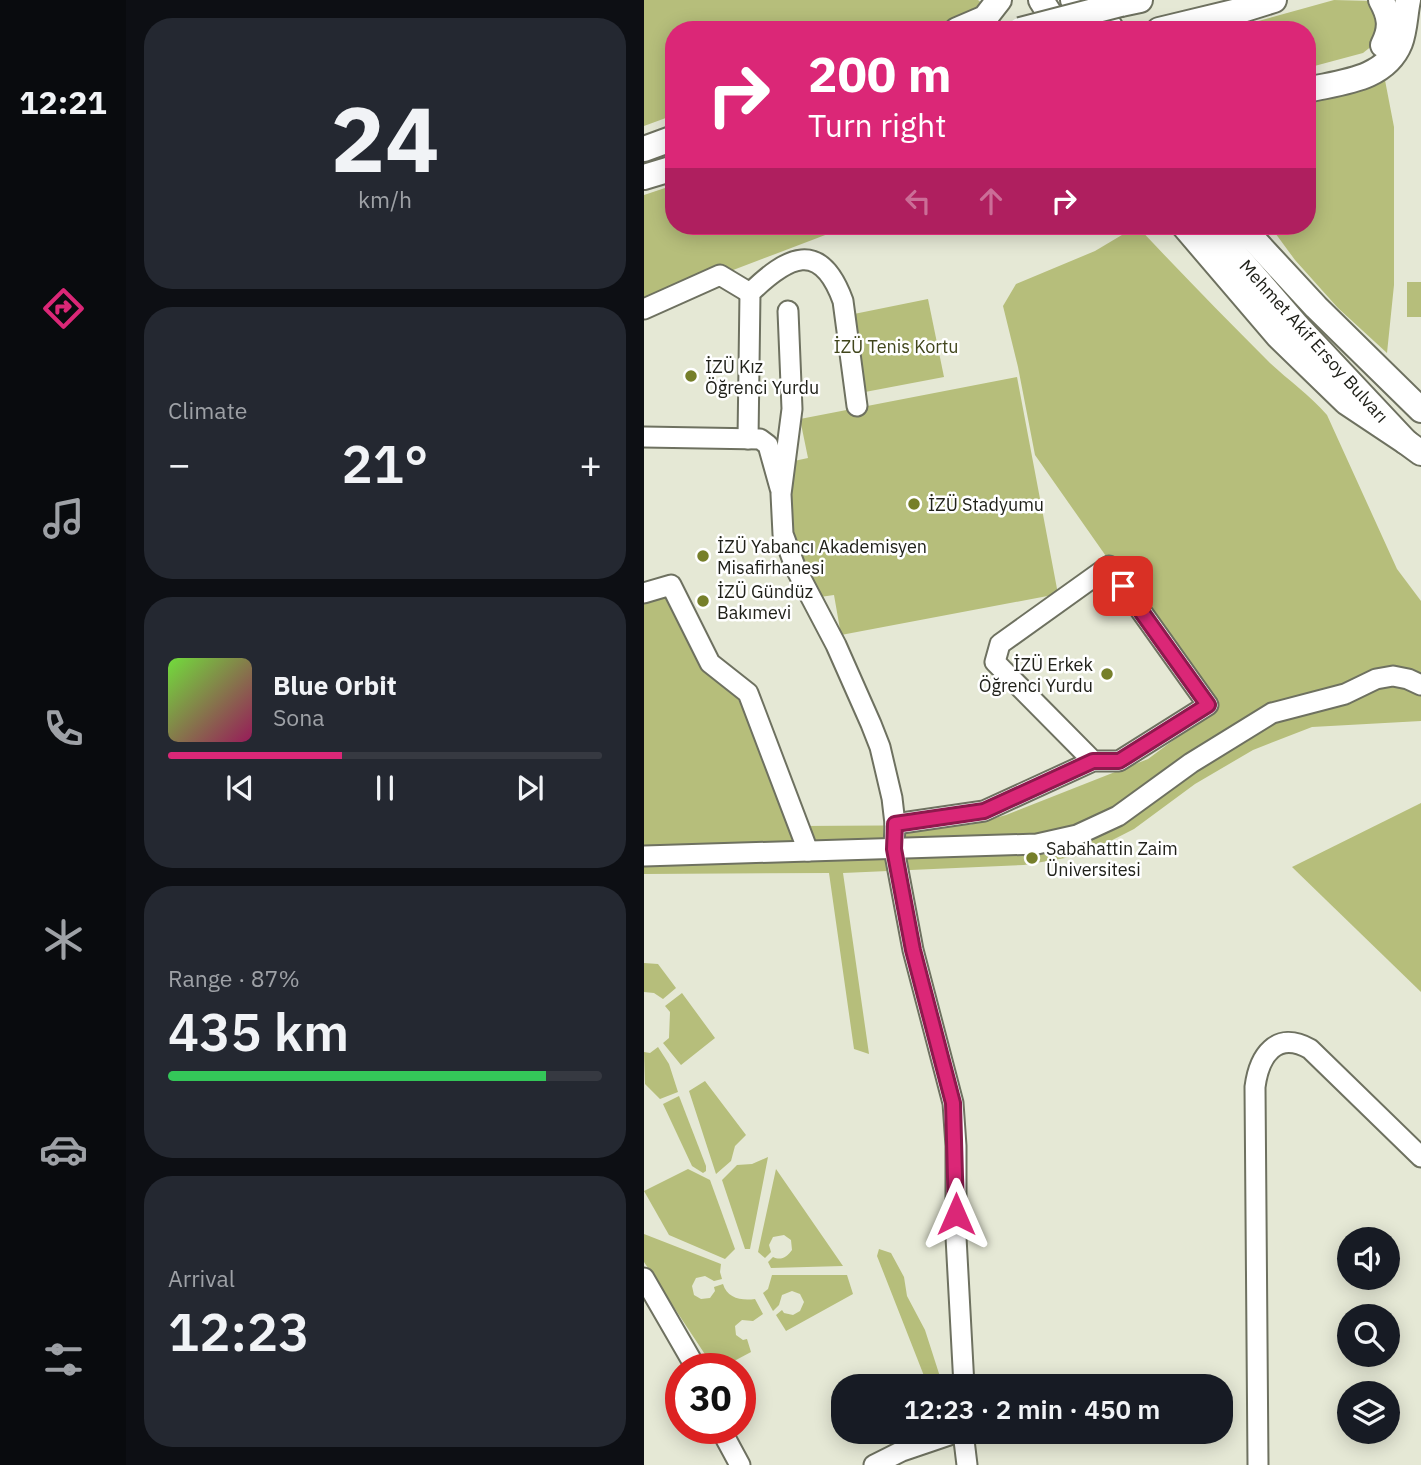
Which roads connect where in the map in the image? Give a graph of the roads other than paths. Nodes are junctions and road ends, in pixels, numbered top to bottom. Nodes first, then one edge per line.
1 (999, 0) edge
2 (1024, 0) edge
3 (1041, 0) edge
4 (1073, 0) edge
5 (1093, 0) edge
6 (1274, 0) edge
7 (1381, 0) edge
8 (1408, 0) edge
9 (1128, 2) edge
10 (978, 21) edge
11 (1037, 21) edge
12 (1054, 21) edge
13 (1055, 21) edge
14 (1086, 21) edge
15 (1106, 21) edge
16 (1196, 21) edge
17 (1316, 75) edge
18 (1316, 88) edge
19 (665, 141) edge
20 (644, 149) edge
21 (665, 170) edge
22 (644, 177) edge
23 (1192, 235) edge
24 (1219, 235) edge
25 (1249, 235) edge
26 (1255, 235) edge
27 (1263, 250) junction
28 (750, 293) junction
29 (644, 310) edge
30 (788, 311) dead end
31 (856, 406) dead end
32 (1421, 410) edge
33 (644, 437) edge
34 (748, 439) junction
35 (1414, 448) edge
36 (782, 494) junction
37 (645, 589) edge
38 (1421, 685) edge
39 (1093, 761) junction
40 (895, 824) junction
41 (894, 849) junction
42 (808, 851) junction
43 (644, 856) edge
44 (1421, 1157) edge
45 (644, 1278) edge
46 (687, 1353) edge
47 (963, 1374) edge
48 (729, 1444) edge
49 (924, 1444) edge
50 (963, 1444) edge
51 (740, 1465) edge
52 (874, 1465) edge
53 (967, 1465) edge
54 (1258, 1465) edge

1 - 10 main road
2 - 11 main road
3 - 12 main road
4 - 14 main road
5 - 15 main road
6 - 16 main road
7 - 17 main road
8 - 18 main road
9 - 13 main road, bridge
19 - 20 main road
21 - 22 main road
23 - 35 main road
24 - 35 main road, Mehmet Akif Ersoy Bulvarı
25 - 27 main road, Mehmet Akif Ersoy Bulvarı
26 - 27 main road
27 - 32 main road, Mehmet Akif Ersoy Bulvarı
28 - 29 street
28 - 31 street
28 - 34 street
30 - 36 street
33 - 34 street
34 - 36 street
36 - 40 street
37 - 42 street
38 - 41 street
39 - 39 street
39 - 40 street
40 - 41 street
41 - 42 street
41 - 47 street
42 - 43 street
44 - 54 street
45 - 46 street
48 - 51 street
49 - 52 street
50 - 53 street

